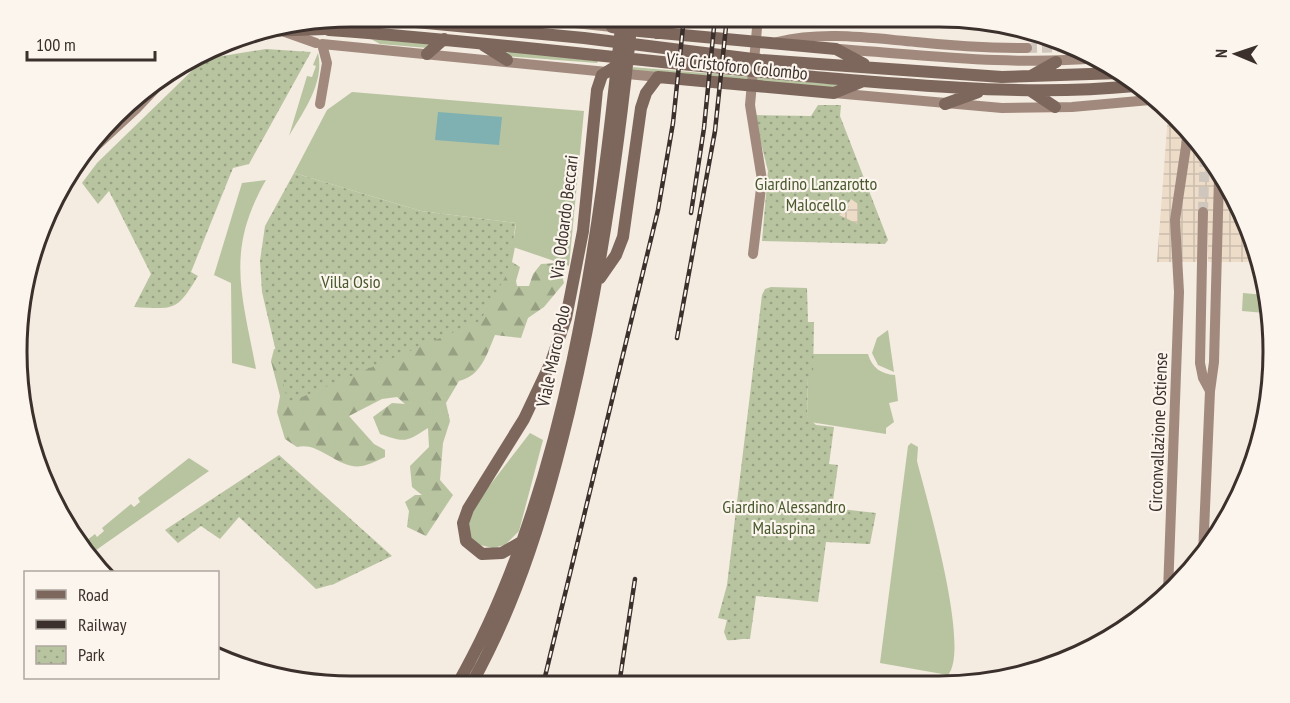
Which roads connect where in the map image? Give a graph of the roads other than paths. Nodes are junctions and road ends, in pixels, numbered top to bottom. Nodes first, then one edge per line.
1 (365, 27) edge
2 (480, 27) edge
3 (620, 27) edge
4 (621, 27) edge
5 (633, 27) edge
6 (659, 27) edge
7 (757, 27) edge
8 (305, 31) edge
9 (364, 32) junction
10 (288, 33) edge
11 (663, 34) junction
12 (444, 39) junction
13 (479, 42) junction
14 (319, 43) junction
15 (764, 44) junction
16 (359, 47) junction
17 (1027, 48) tunnel mouth
18 (836, 49) junction
19 (427, 54) junction
20 (507, 60) junction
21 (634, 60) junction
22 (1081, 60) edge
23 (1056, 62) junction
24 (868, 66) junction
25 (608, 70) junction
26 (1108, 74) edge
27 (660, 77) junction
28 (1030, 77) junction
29 (864, 81) junction
30 (1125, 87) edge
31 (981, 90) junction
32 (1031, 92) junction
33 (834, 93) junction
34 (1143, 100) edge
35 (321, 104) dead end
36 (945, 104) junction
37 (1055, 107) junction
38 (1186, 143) edge
39 (1219, 187) edge
40 (1203, 212) tunnel mouth
41 (753, 254) dead end
42 (597, 281) junction
43 (1210, 391) junction
44 (1204, 538) edge
45 (523, 541) junction
46 (1168, 581) edge
47 (462, 676) edge
48 (475, 676) edge

1 - 9 main road
2 - 24 main road, Via Cristoforo Colombo
3 - 45 main road, Viale Marco Polo
4 - 42 main road, Viale Marco Polo
5 - 11 main road, Via Cristoforo Colombo
6 - 11 main road
7 - 41 main road
8 - 9 main road, Via Cristoforo Colombo
9 - 12 main road, Via Cristoforo Colombo
9 - 16 main road
10 - 14 main road, Via Cristoforo Colombo
11 - 15 main road, Via Cristoforo Colombo
12 - 13 main road, Via Cristoforo Colombo
12 - 19 main road
13 - 20 main road
13 - 21 main road, Via Cristoforo Colombo
14 - 16 main road, Via Cristoforo Colombo
14 - 35 main road
15 - 17 main road
15 - 18 main road, Via Cristoforo Colombo
16 - 19 main road, Via Cristoforo Colombo
18 - 23 main road, Via Cristoforo Colombo
18 - 24 main road
19 - 20 main road, Via Cristoforo Colombo
20 - 25 main road, Via Cristoforo Colombo
21 - 25 main road
21 - 29 main road, Via Cristoforo Colombo
22 - 23 main road, Via Cristoforo Colombo
23 - 28 main road
24 - 28 main road, Via Cristoforo Colombo
25 - 27 main road, Via Cristoforo Colombo
25 - 45 main road, Via Odoardo Beccari
26 - 28 main road, Via Cristoforo Colombo
27 - 33 main road, Via Cristoforo Colombo
27 - 42 main road
29 - 31 main road, Via Cristoforo Colombo
29 - 33 main road
30 - 32 main road, Via Cristoforo Colombo
31 - 32 main road, Via Cristoforo Colombo
31 - 36 main road
32 - 37 main road
33 - 36 main road, Via Cristoforo Colombo
34 - 37 main road, Via Cristoforo Colombo
36 - 37 main road, Via Cristoforo Colombo
38 - 46 main road, Circonvallazione Ostiense
39 - 43 main road
40 - 43 main road
42 - 48 main road, Viale Marco Polo
43 - 44 main road
45 - 47 main road, Viale Marco Polo

